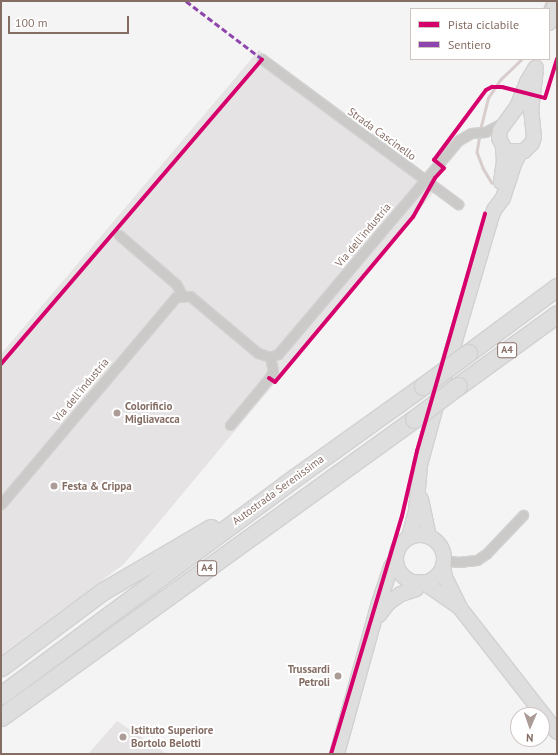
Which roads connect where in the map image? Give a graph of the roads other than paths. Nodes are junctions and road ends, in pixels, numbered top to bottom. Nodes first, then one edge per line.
1 (556, 1) edge
2 (550, 21) edge
3 (262, 59) dead end
4 (537, 63) edge
5 (504, 122) junction
6 (484, 132) junction
7 (534, 132) junction
8 (502, 144) junction
9 (520, 152) junction
10 (425, 180) junction
11 (458, 204) dead end
12 (494, 210) junction
13 (119, 235) dead end
14 (557, 287) edge
15 (182, 295) junction
16 (557, 314) edge
17 (270, 357) junction
18 (230, 425) dead end
19 (420, 465) junction
20 (286, 484) junction
21 (1, 504) edge
22 (523, 515) dead end
23 (429, 536) junction
24 (409, 538) junction
25 (396, 559) junction
26 (444, 562) junction
27 (421, 582) junction
28 (460, 608) junction
29 (375, 621) junction
30 (1, 667) edge
31 (1, 695) edge
32 (1, 717) edge
33 (557, 732) edge
34 (336, 754) edge

1 - 2 main road
3 - 10 street, Strada Cascinello
4 - 5 main road
4 - 7 main road
5 - 6 street
5 - 7 main road
5 - 8 main road
6 - 8 street
6 - 10 street
7 - 9 main road
8 - 9 main road
8 - 12 main road
9 - 12 main road
10 - 11 street, Strada Cascinello
10 - 17 street, Via dell'industria
12 - 19 main road
13 - 15 street
14 - 20 highway, Autostrada Serenissima / A4, bridge
15 - 17 street
15 - 21 street, Via dell'industria
16 - 32 highway, Autostrada Serenissima / A4, bridge
17 - 18 street
19 - 23 main road
19 - 24 main road
20 - 30 highway
20 - 31 highway, Autostrada Serenissima / A4
22 - 26 street
23 - 24 main road
23 - 26 main road
24 - 25 main road
25 - 27 main road
25 - 29 main road
26 - 27 main road
26 - 28 main road
27 - 28 main road
27 - 29 main road
28 - 33 main road
29 - 34 main road

